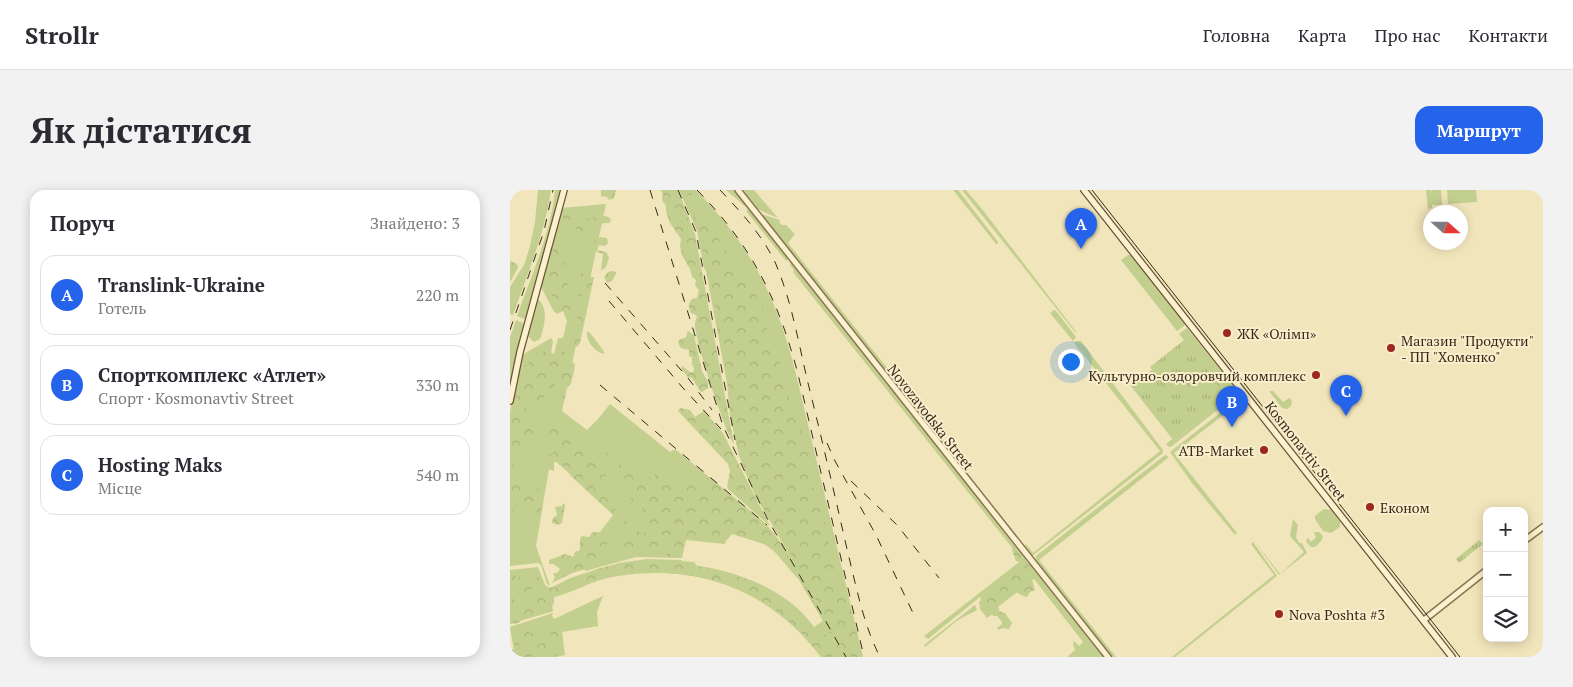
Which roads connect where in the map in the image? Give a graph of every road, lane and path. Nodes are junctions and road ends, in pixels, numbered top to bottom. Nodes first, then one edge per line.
1 (564, 190) edge
2 (738, 190) edge
3 (1084, 190) edge
4 (510, 401) edge
5 (1543, 527) edge
6 (1528, 538) edge
7 (1483, 573) edge
8 (1424, 620) junction
9 (510, 653) edge
10 (511, 657) edge
11 (1108, 657) edge
12 (1452, 657) edge

1 - 4 main road
2 - 11 street, Novozavodska Street
3 - 8 main road, Kosmonavtiv Street
5 - 6 street
7 - 8 street
8 - 12 main road, Kosmonavtiv Street
9 - 10 main road

